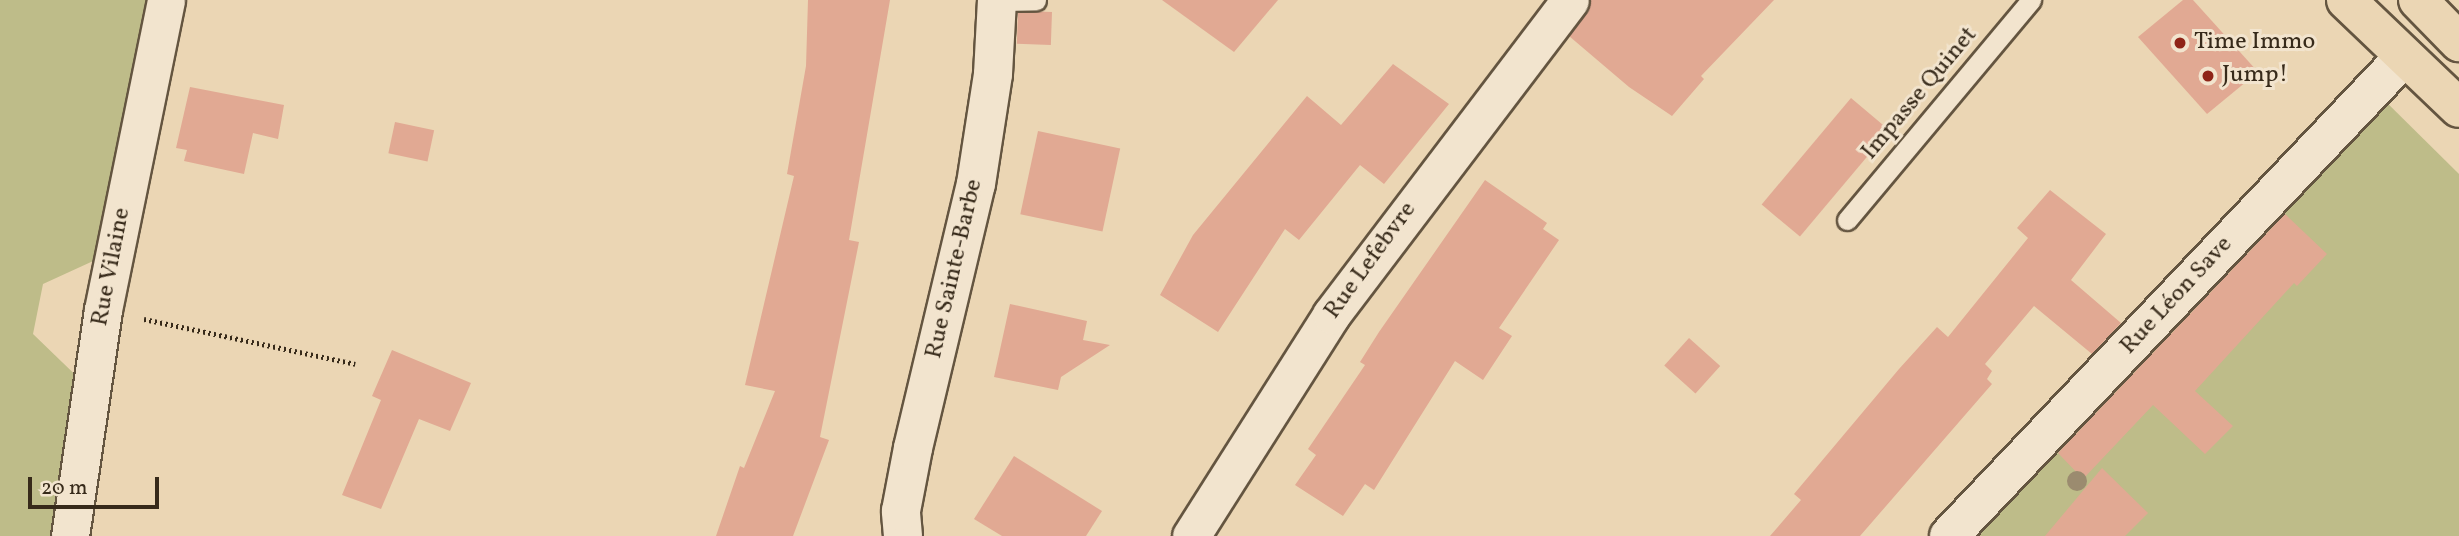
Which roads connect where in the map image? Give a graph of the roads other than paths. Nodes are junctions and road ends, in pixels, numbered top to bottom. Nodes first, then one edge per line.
1 (166, 0) edge
2 (1036, 0) edge
3 (1570, 0) edge
4 (2031, 0) edge
5 (2346, 0) edge
6 (2418, 0) edge
7 (997, 1) edge
8 (2459, 42) edge
9 (2404, 57) junction
10 (2459, 85) edge
11 (2459, 108) edge
12 (1847, 220) dead end
13 (70, 536) edge
14 (903, 536) edge
15 (1191, 536) edge
16 (1949, 536) edge

1 - 13 street, Rue Vilaine
2 - 7 lane
3 - 15 street, Rue Lefebvre
4 - 12 lane, Impasse Quinet
5 - 9 main road
6 - 8 main road
7 - 14 street, Rue Sainte-Barbe
9 - 10 street
9 - 11 main road
9 - 16 street, Rue Léon Save

